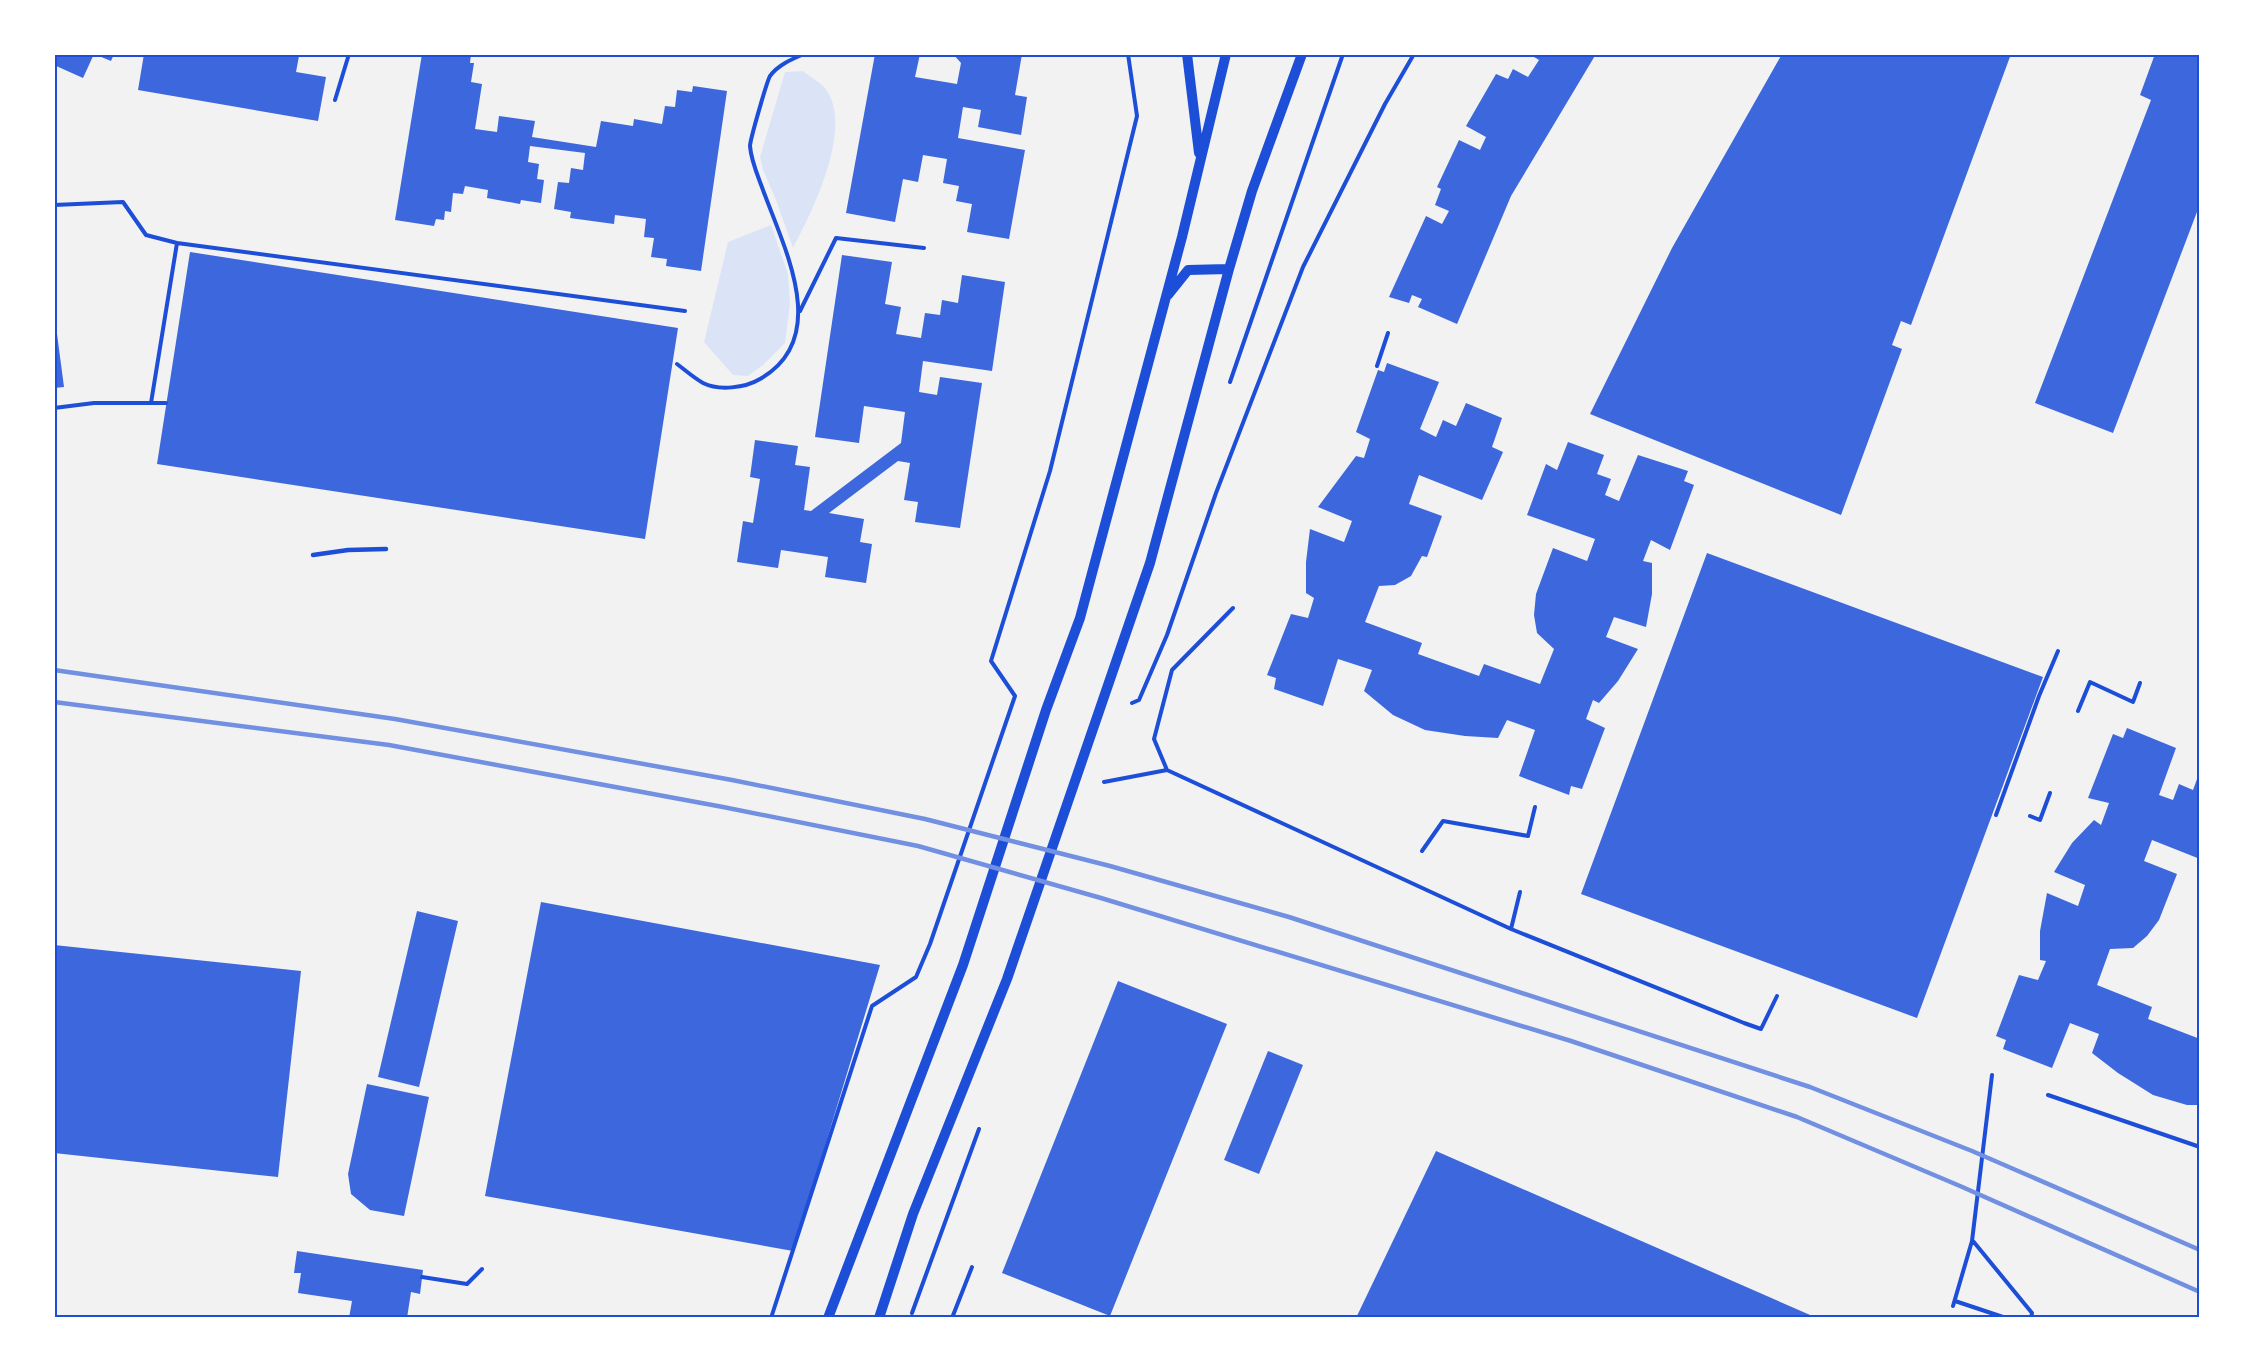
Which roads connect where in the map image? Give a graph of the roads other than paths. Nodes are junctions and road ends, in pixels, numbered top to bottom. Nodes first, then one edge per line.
1 (1187, 54) edge
2 (1226, 54) edge
3 (1302, 54) edge
4 (1200, 162) junction
5 (1229, 269) junction
6 (1165, 300) junction
7 (386, 549) dead end
8 (313, 555) dead end
9 (828, 1318) edge
10 (879, 1318) edge

1 - 4 street
2 - 4 street
3 - 5 street
4 - 6 street
5 - 6 street
5 - 10 street
6 - 9 street
7 - 8 lane

